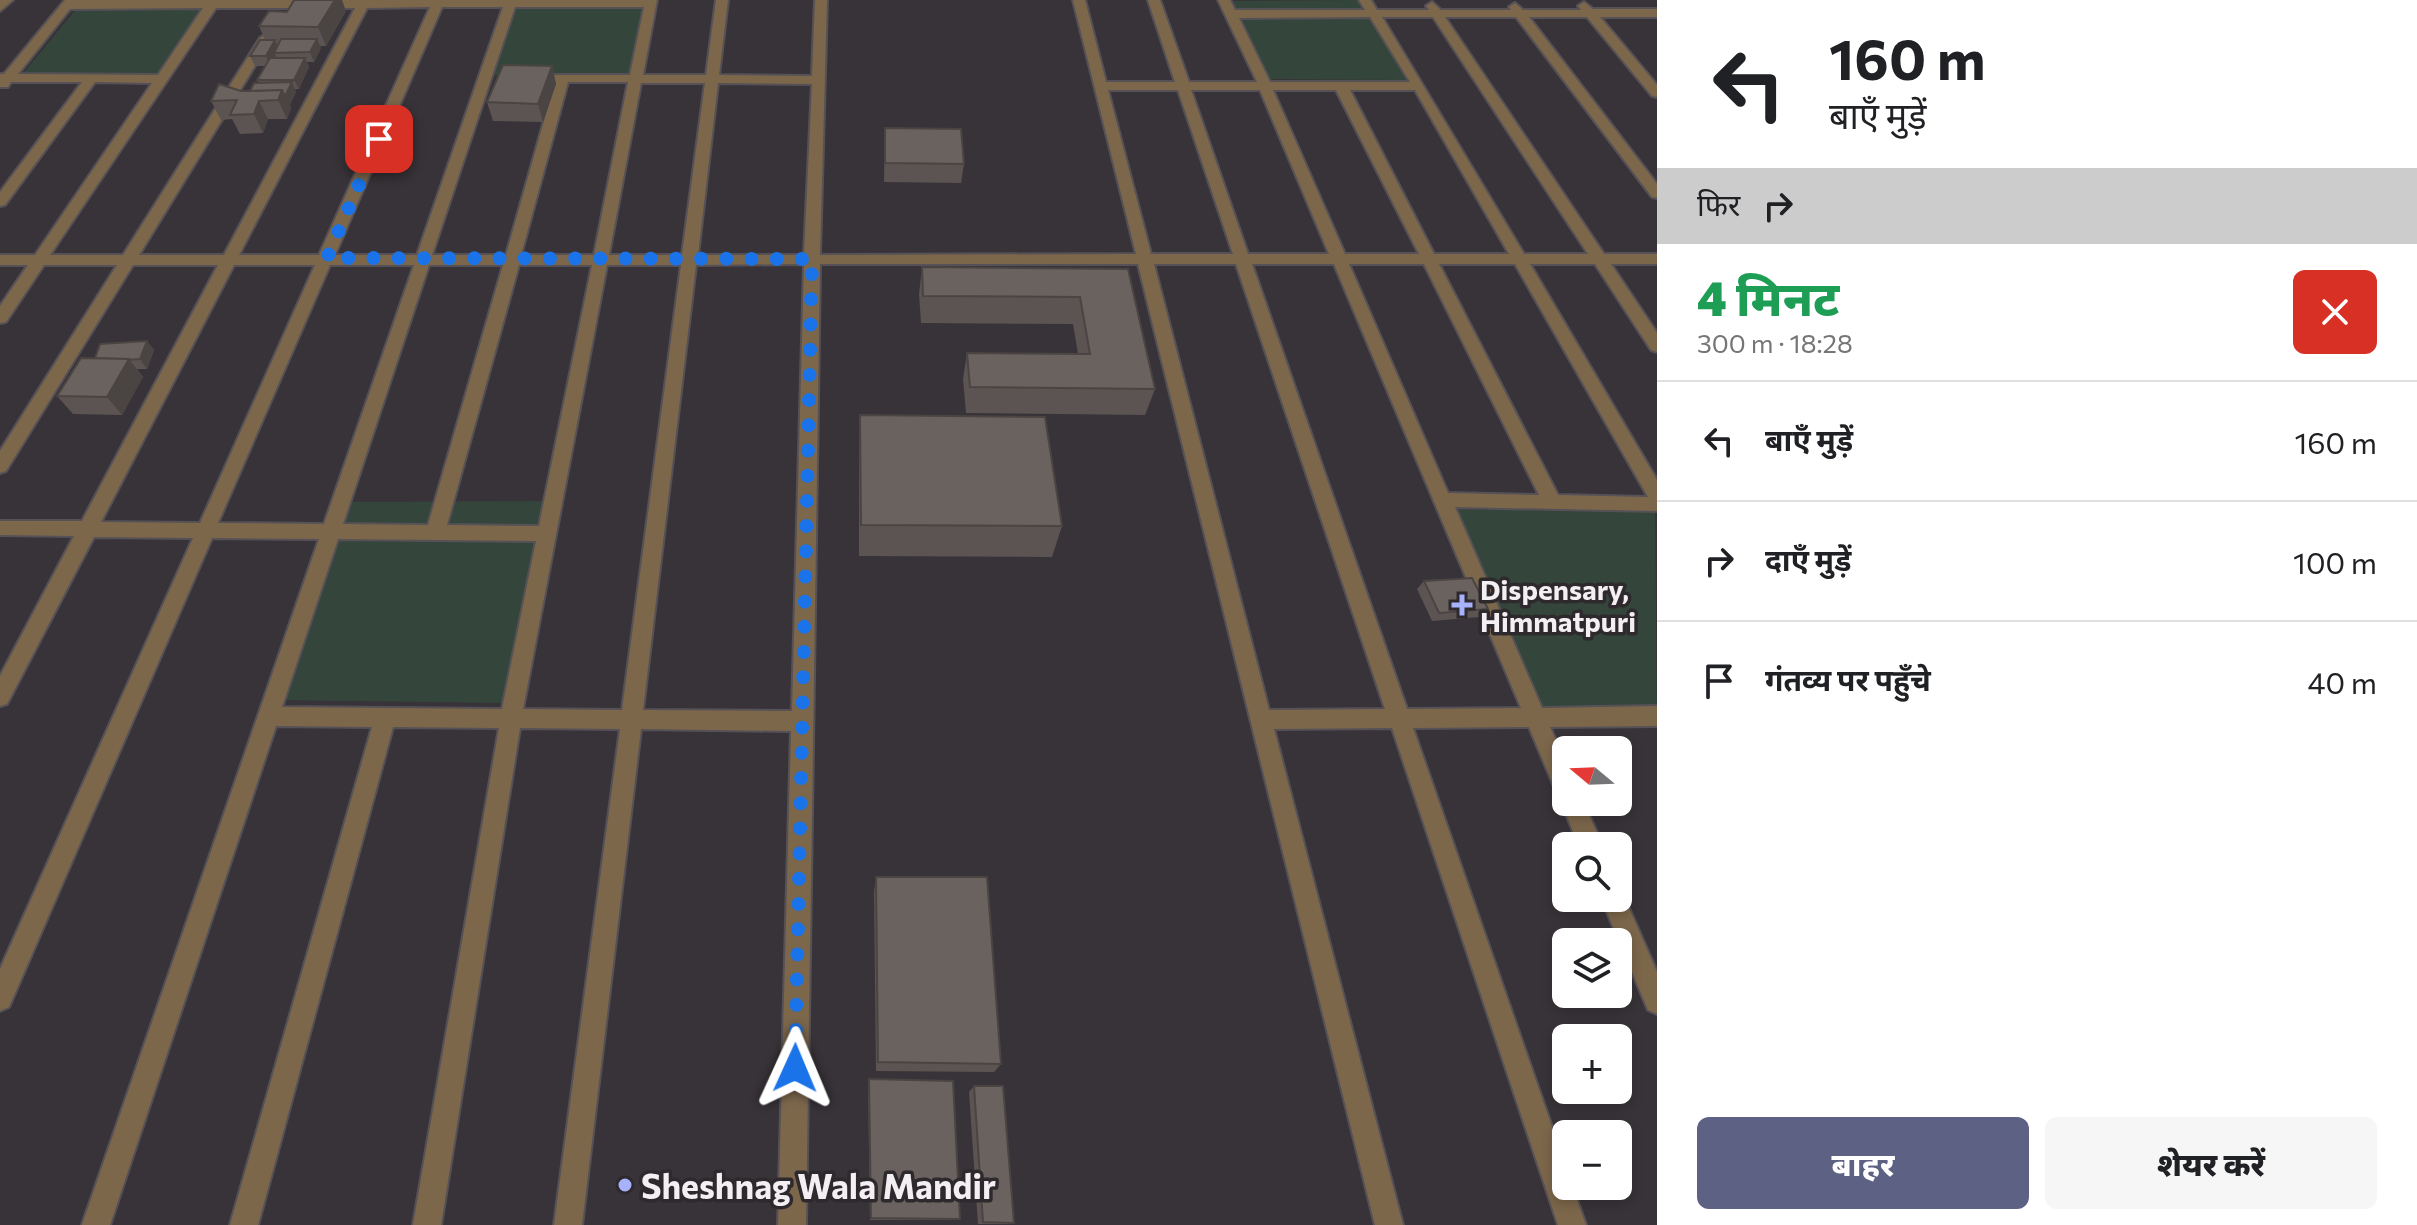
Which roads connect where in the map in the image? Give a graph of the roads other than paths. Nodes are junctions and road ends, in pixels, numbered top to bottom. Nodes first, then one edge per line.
1 (7, 0) edge
2 (722, 0) edge
3 (821, 0) edge
4 (1079, 0) edge
5 (1154, 0) edge
6 (1224, 0) edge
7 (1294, 0) edge
8 (1365, 0) edge
9 (1428, 0) edge
10 (1510, 0) edge
11 (1579, 0) edge
12 (69, 2) edge
13 (214, 2) edge
14 (288, 2) edge
15 (364, 2) edge
16 (438, 2) edge
17 (511, 2) edge
18 (583, 2) edge
19 (650, 2) edge
20 (139, 3) edge
21 (0, 7) edge
22 (1590, 13) junction
23 (1657, 13) edge
24 (1230, 14) junction
25 (1300, 14) junction
26 (1373, 14) junction
27 (1437, 14) junction
28 (1520, 14) junction
29 (279, 18) edge
30 (270, 31) edge
31 (533, 78) edge
32 (563, 78) junction
33 (91, 79) junction
34 (163, 79) junction
35 (637, 79) junction
36 (712, 79) junction
37 (819, 80) junction
38 (3, 81) edge
39 (1340, 84) junction
40 (1183, 85) junction
41 (1100, 86) junction
42 (1265, 86) junction
43 (1419, 86) junction
44 (1657, 93) edge
45 (1657, 194) edge
46 (0, 202) edge
47 (327, 258) junction
48 (1242, 258) junction
49 (513, 259) junction
50 (601, 259) junction
51 (689, 259) junction
52 (812, 259) junction
53 (1145, 259) junction
54 (1339, 259) junction
55 (1429, 259) junction
56 (1519, 259) junction
57 (1600, 259) junction
58 (1657, 259) edge
59 (0, 260) edge
60 (38, 260) junction
61 (129, 260) junction
62 (226, 260) junction
63 (424, 260) junction
64 (0, 318) edge
65 (1657, 346) edge
66 (0, 466) edge
67 (1657, 496) edge
68 (1442, 500) junction
69 (1552, 502) junction
70 (1657, 504) edge
71 (0, 528) edge
72 (90, 529) junction
73 (207, 530) junction
74 (331, 531) junction
75 (436, 532) junction
76 (547, 534) junction
77 (0, 697) edge
78 (268, 716) junction
79 (1657, 716) edge
80 (1399, 717) junction
81 (1535, 717) junction
82 (385, 718) junction
83 (511, 718) junction
84 (632, 720) junction
85 (1261, 720) junction
86 (804, 721) junction
87 (1552, 756) edge
88 (1619, 912) edge
89 (0, 998) edge
90 (1657, 1001) edge
91 (96, 1225) edge
92 (244, 1225) edge
93 (427, 1225) edge
94 (568, 1225) edge
95 (792, 1225) edge
96 (1389, 1225) edge
97 (1572, 1225) edge

1 - 21 street
2 - 36 street
3 - 37 street
4 - 41 street
5 - 40 street
6 - 24 street
7 - 25 street
8 - 26 street
9 - 27 street
10 - 28 street
11 - 22 street
12 - 20 street
12 - 38 street
13 - 14 street
13 - 20 street
13 - 34 street
14 - 15 street
14 - 29 street
15 - 16 street
15 - 62 street
16 - 17 street
16 - 47 street
17 - 18 street
17 - 63 street
18 - 19 street
19 - 35 street
22 - 23 street
22 - 28 street
22 - 44 street
24 - 25 street
24 - 42 street
25 - 26 street
26 - 27 street
26 - 43 street
27 - 28 street
27 - 57 street
28 - 45 street
30 - 61 street
31 - 32 street
32 - 35 street
32 - 49 street
33 - 34 street
33 - 38 street
33 - 46 street
34 - 60 street
35 - 36 street
35 - 50 street
36 - 37 street
36 - 51 street
37 - 52 street
39 - 42 street
39 - 43 street
39 - 55 street
40 - 41 street
40 - 42 street
40 - 48 street
41 - 53 street
42 - 54 street
43 - 56 street
47 - 62 street
47 - 63 street
47 - 73 street
48 - 53 street
48 - 54 street
48 - 80 street
49 - 50 street
49 - 63 street
49 - 75 street
50 - 51 street
50 - 76 street
51 - 52 street
51 - 84 street
52 - 53 street
52 - 86 street
53 - 85 street
54 - 55 street
54 - 68 street
55 - 56 street
55 - 69 street
56 - 57 street
56 - 67 street
57 - 58 street
57 - 65 street
59 - 60 street
60 - 61 street
60 - 64 street
61 - 62 street
61 - 66 street
62 - 72 street
63 - 74 street
68 - 69 street
68 - 81 street
69 - 70 street
71 - 72 street
72 - 73 street
72 - 77 street
73 - 74 street
73 - 89 street
74 - 75 street
74 - 78 street
75 - 76 street
76 - 83 street
78 - 82 street
78 - 91 street
79 - 81 street
80 - 81 street
80 - 85 street
80 - 97 street
81 - 87 street
82 - 83 street
82 - 92 street
83 - 84 street
83 - 93 street
84 - 86 street
84 - 94 street
85 - 96 street
86 - 95 street
88 - 90 street

